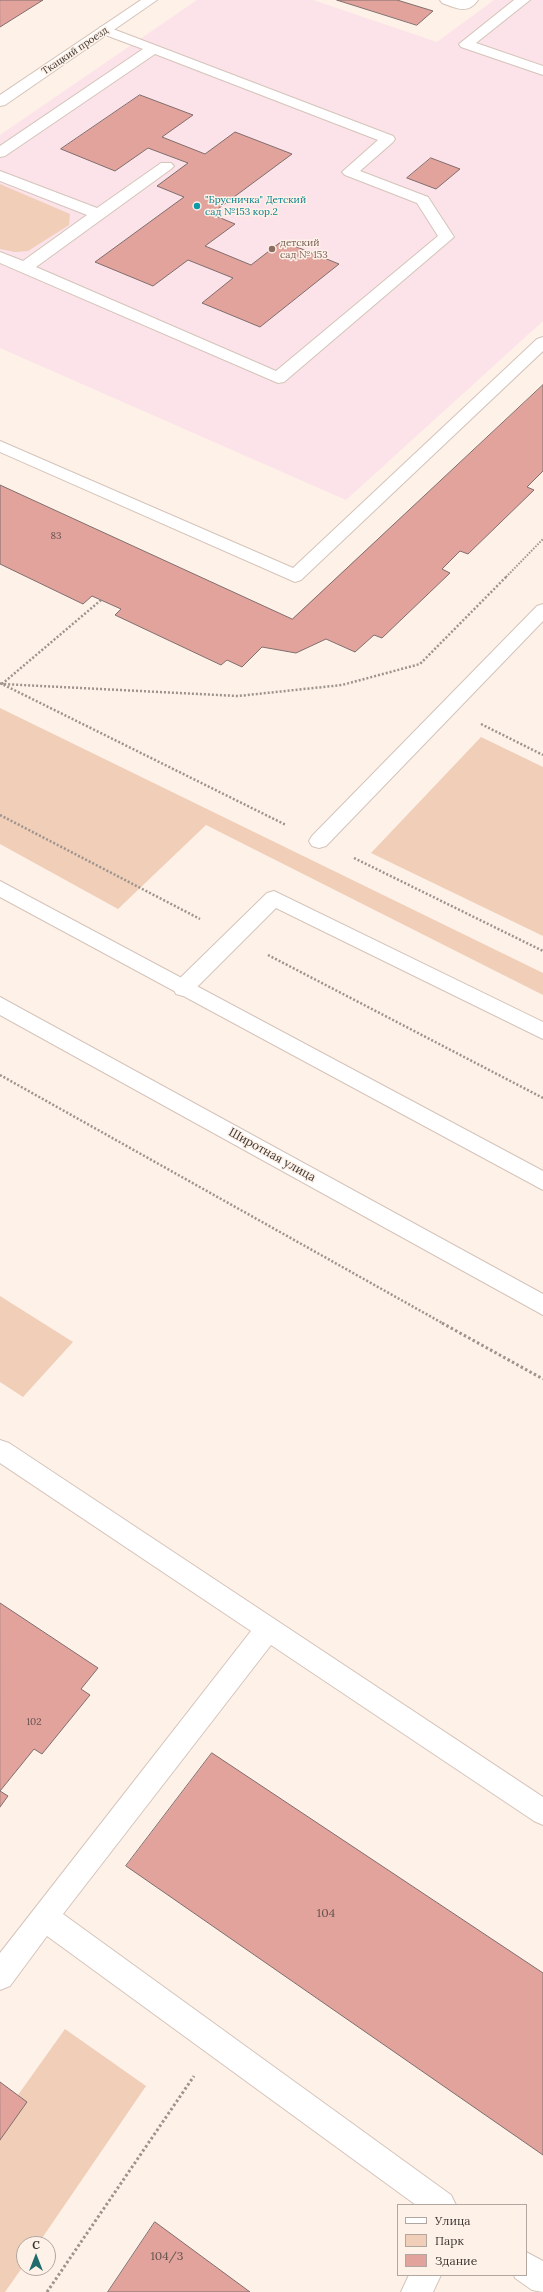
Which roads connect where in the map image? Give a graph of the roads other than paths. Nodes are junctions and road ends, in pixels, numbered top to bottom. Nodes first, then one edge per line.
1 (150, 0) edge
2 (446, 0) edge
3 (471, 0) edge
4 (523, 0) edge
5 (105, 30) junction
6 (153, 49) junction
7 (543, 71) edge
8 (0, 102) edge
9 (0, 153) edge
10 (166, 166) dead end
11 (0, 176) edge
12 (98, 214) junction
13 (0, 257) edge
14 (24, 268) junction
15 (543, 342) edge
16 (0, 446) edge
17 (543, 610) edge
18 (319, 841) road end
19 (0, 888) edge
20 (182, 988) junction
21 (0, 1005) edge
22 (543, 1031) edge
23 (543, 1182) edge
24 (543, 1306) edge
25 (0, 1450) edge
26 (267, 1630) junction
27 (543, 1812) edge
28 (44, 1917) junction
29 (0, 1976) edge
30 (440, 2204) edge
31 (527, 2268) edge
32 (425, 2276) edge
33 (543, 2279) edge
34 (416, 2292) edge

1 - 5 main road, Ткацкий проезд
2 - 3 main road
4 - 7 main road
5 - 6 main road
5 - 8 main road, Ткацкий проезд
6 - 9 main road
6 - 14 main road
10 - 12 main road
11 - 12 main road
12 - 14 main road
13 - 14 main road
15 - 16 main road
17 - 18 main road
19 - 20 main road
20 - 22 main road
20 - 23 main road
21 - 24 main road, Широтная улица
25 - 26 main road
26 - 27 main road
26 - 28 main road
28 - 29 main road
28 - 30 main road
31 - 33 main road
32 - 34 main road

